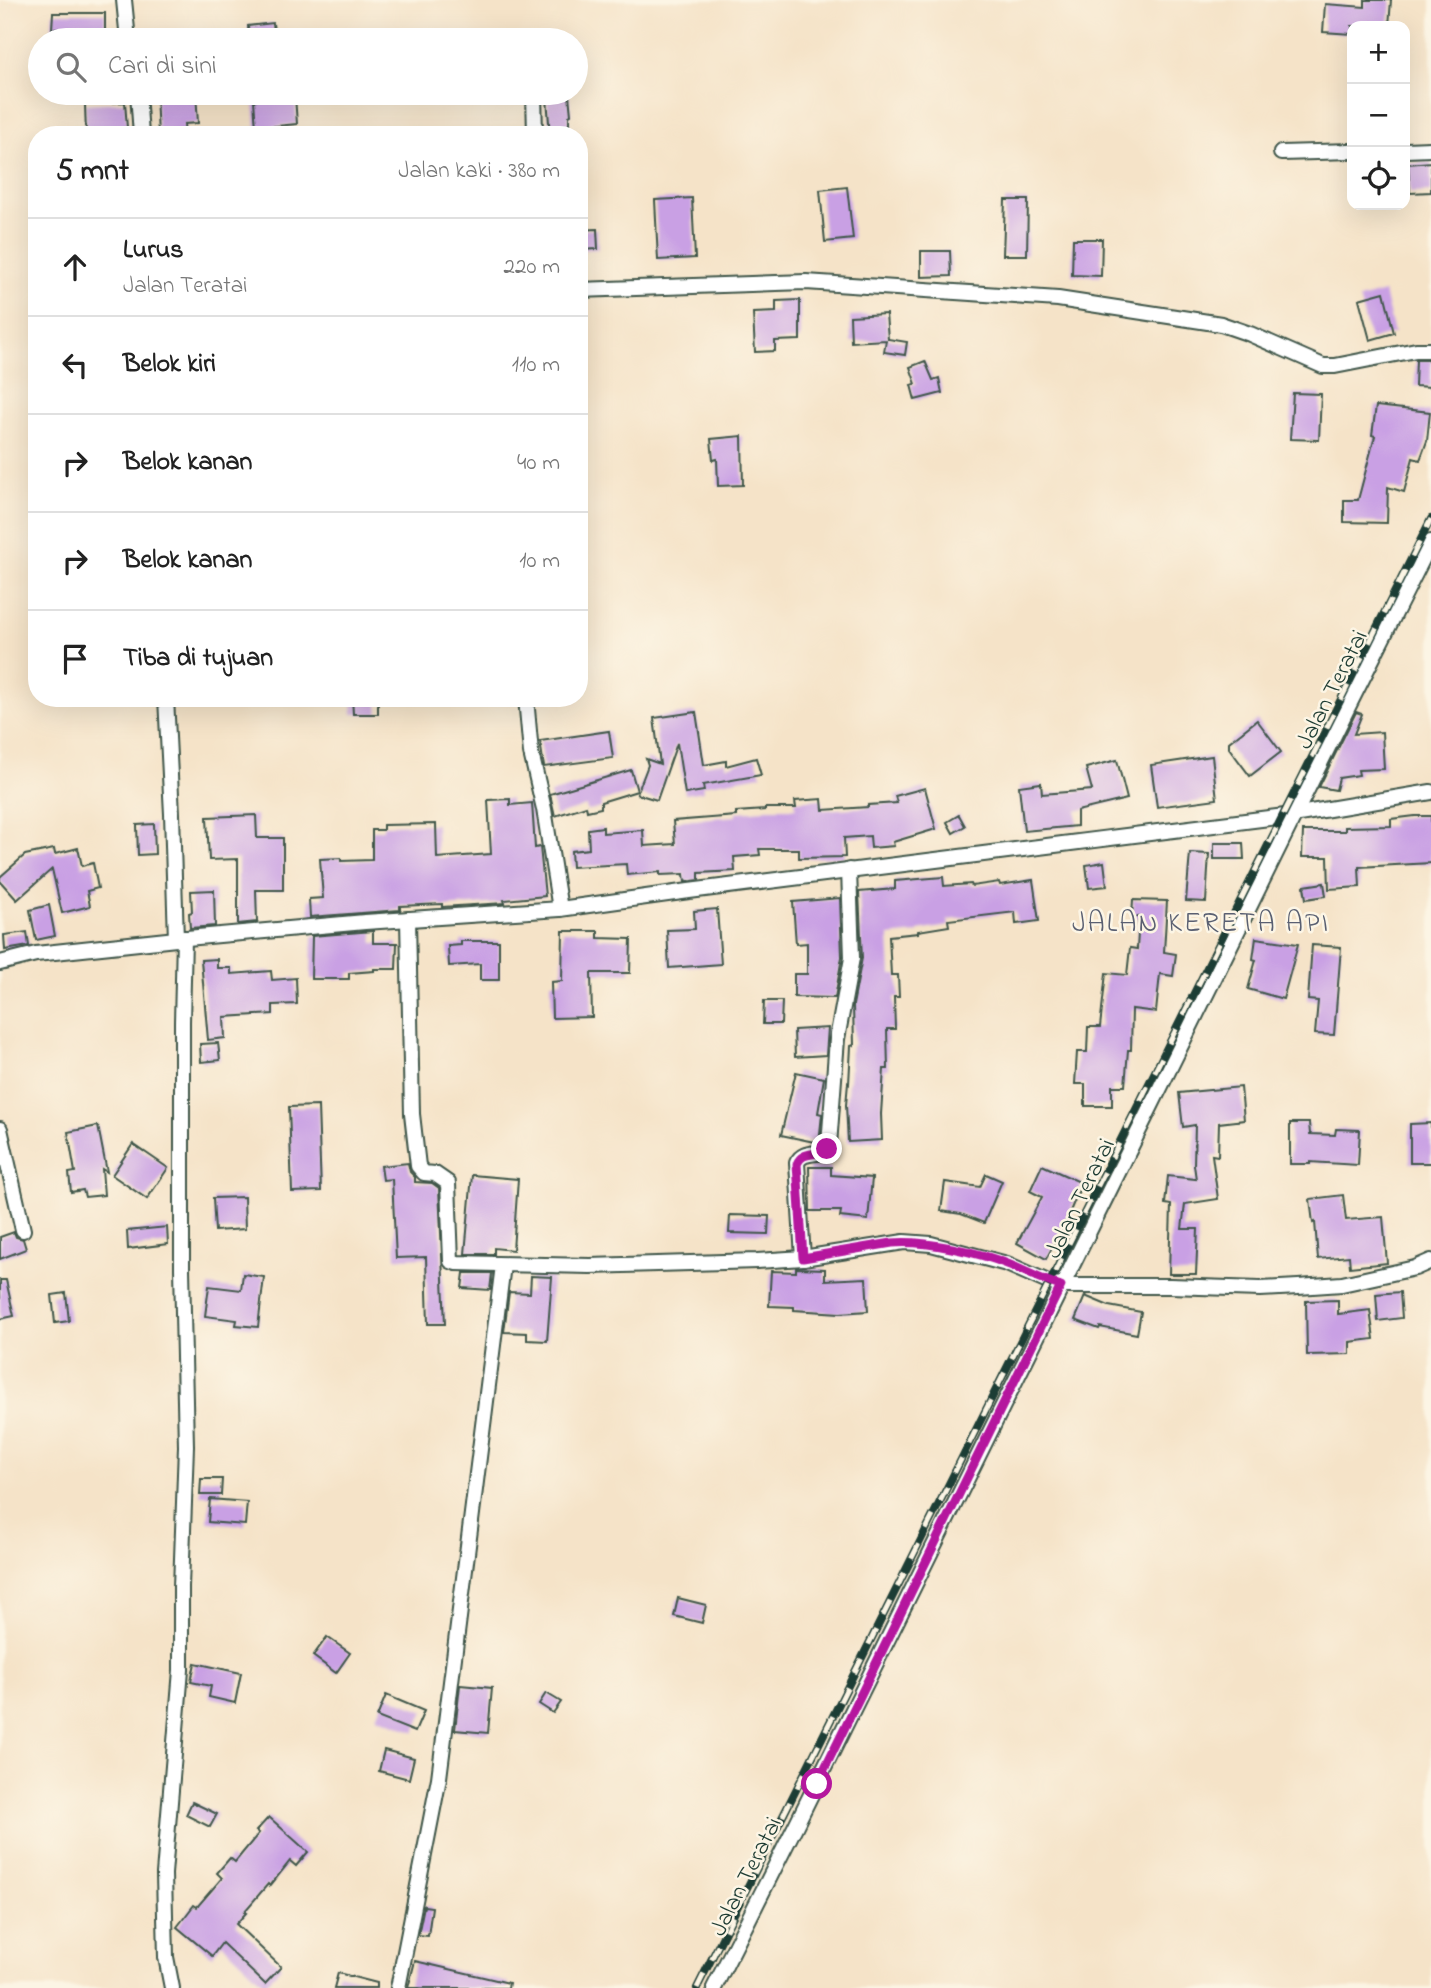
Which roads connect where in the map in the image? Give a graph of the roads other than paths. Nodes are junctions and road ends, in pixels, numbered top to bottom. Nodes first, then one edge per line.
1 (124, 0) edge
2 (127, 28) edge
3 (139, 105) edge
4 (534, 105) edge
5 (140, 126) edge
6 (535, 126) edge
7 (1410, 149) edge
8 (1431, 149) edge
9 (1347, 151) edge
10 (1281, 153) dead end
11 (588, 290) edge
12 (1431, 350) edge
13 (1431, 541) edge
14 (166, 707) edge
15 (527, 707) edge
16 (1431, 792) edge
17 (1293, 814) junction
18 (849, 870) junction
19 (560, 909) junction
20 (408, 919) junction
21 (180, 939) junction
22 (0, 963) edge
23 (0, 1129) edge
24 (23, 1230) dead end
25 (803, 1258) junction
26 (1431, 1261) edge
27 (503, 1265) junction
28 (1061, 1286) junction
29 (172, 1988) edge
30 (398, 1988) edge
31 (714, 1988) edge

1 - 2 street
3 - 5 street
4 - 6 street
7 - 8 street
9 - 10 street
11 - 12 street
13 - 17 street, Jalan Teratai
14 - 21 street
15 - 19 street
16 - 17 street
17 - 18 street
17 - 28 street, Jalan Teratai
18 - 19 street
18 - 25 street
19 - 20 street
20 - 21 street
20 - 27 street
21 - 22 street
21 - 29 street
23 - 24 street
25 - 27 street
25 - 28 street
26 - 28 street
27 - 30 street
28 - 31 street, Jalan Teratai

